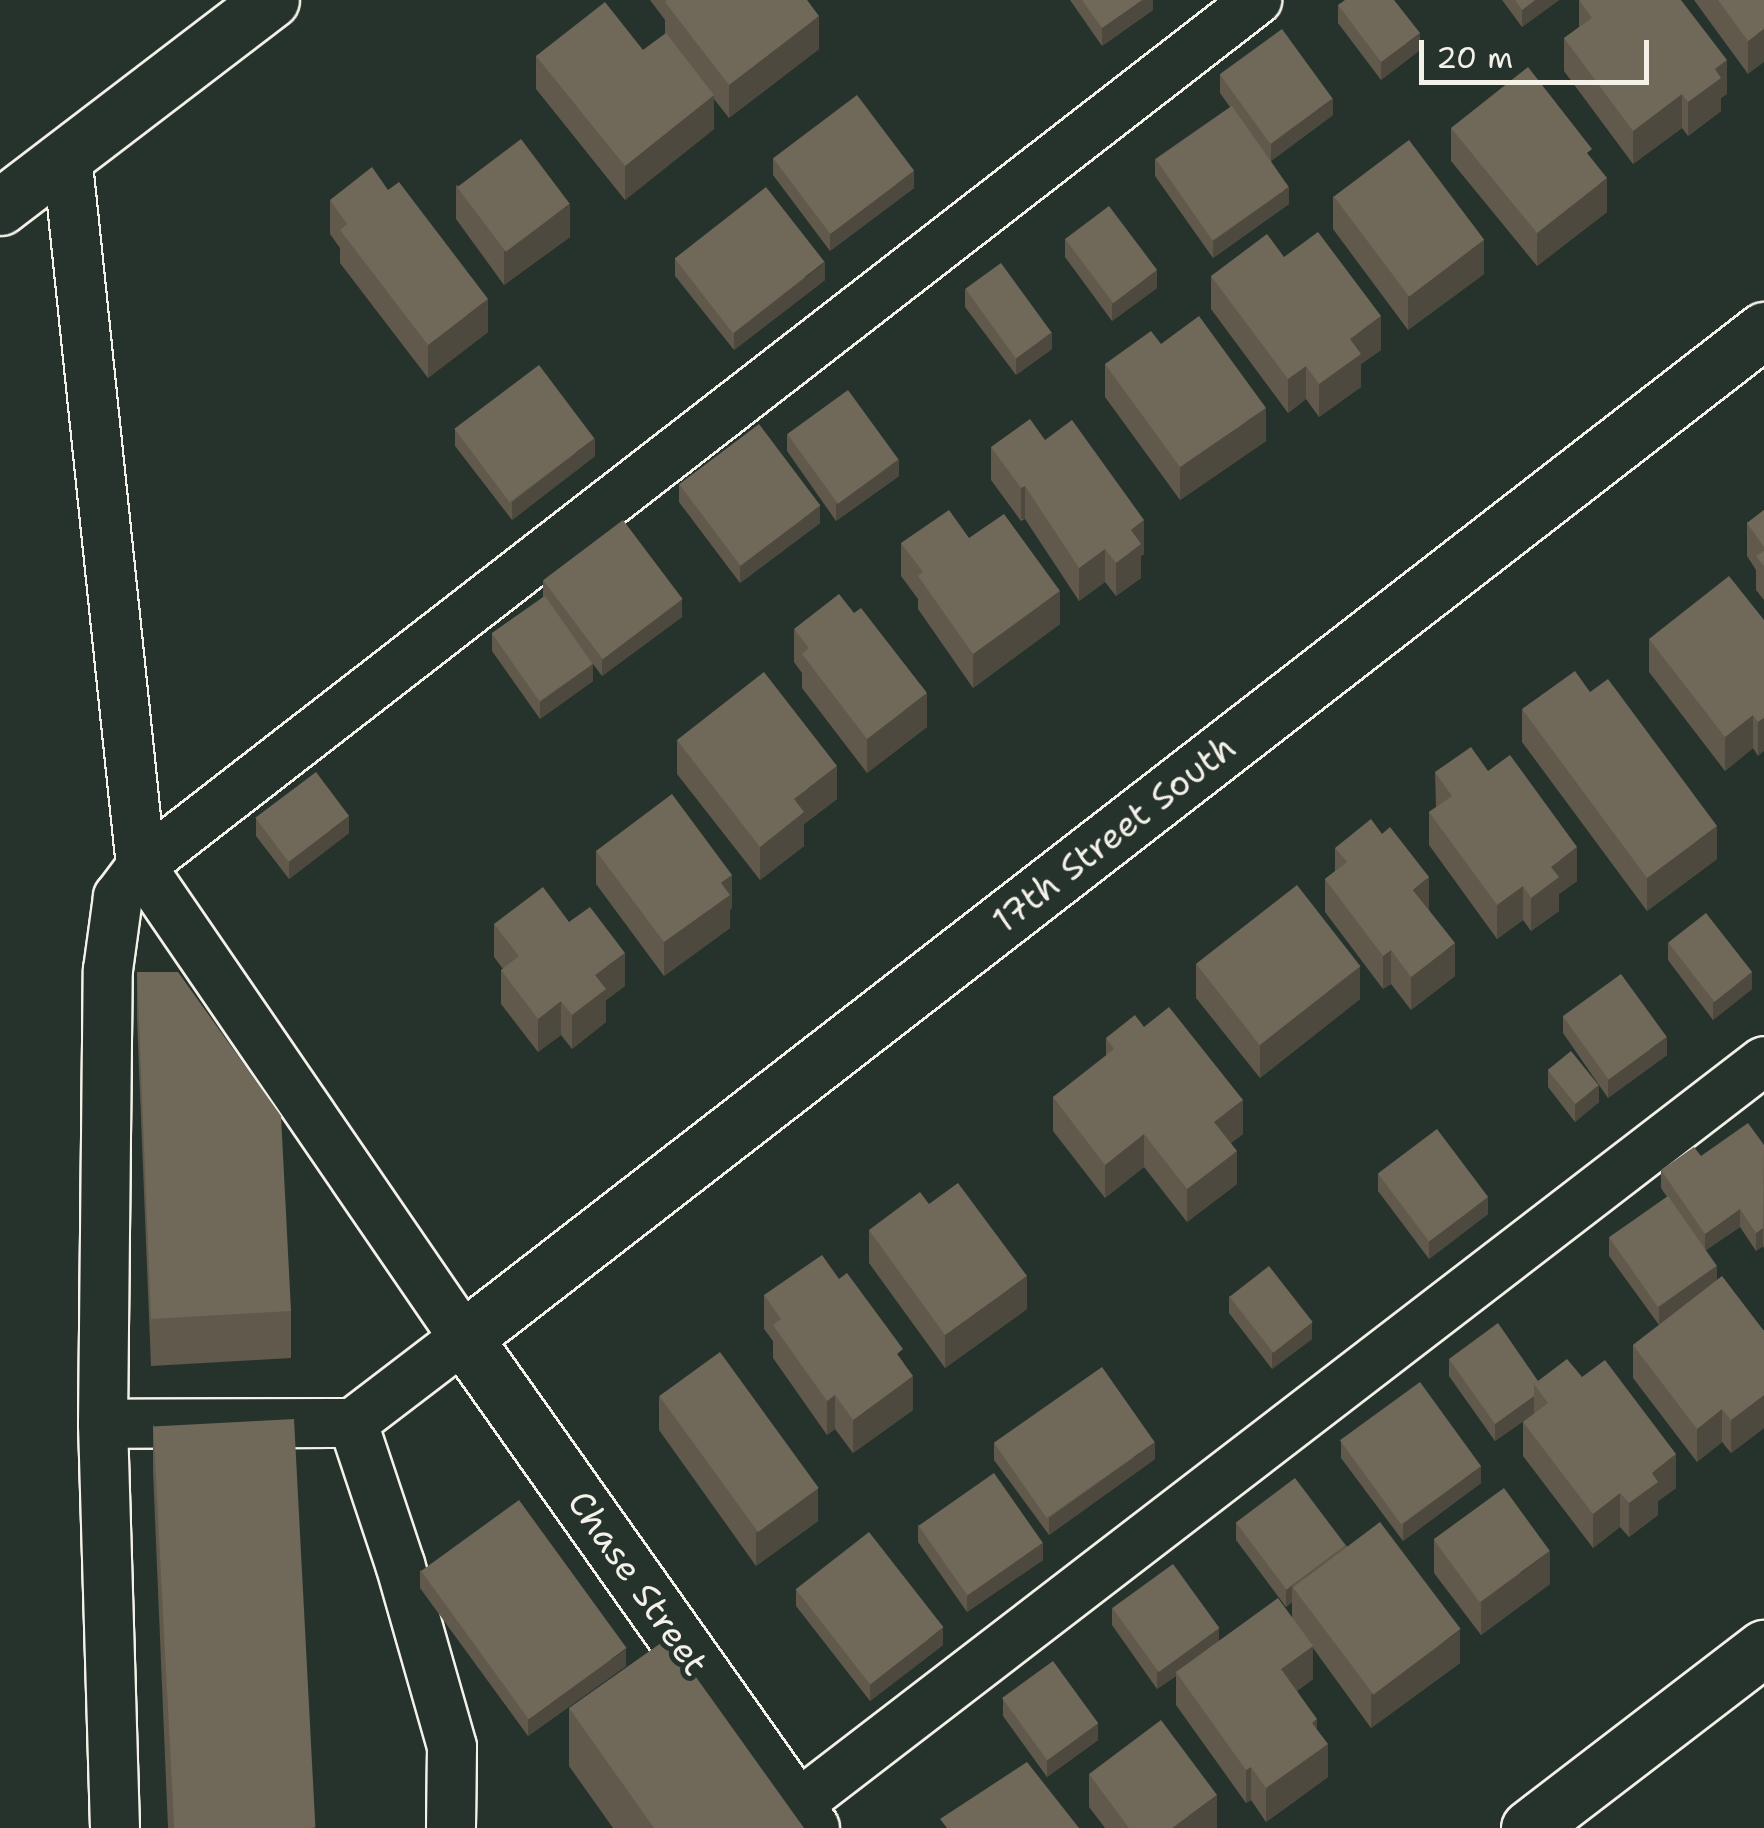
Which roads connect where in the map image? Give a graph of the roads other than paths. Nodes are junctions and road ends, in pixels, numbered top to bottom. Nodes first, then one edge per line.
1 (271, 0) edge
2 (1257, 0) edge
3 (67, 155) junction
4 (0, 207) edge
5 (1764, 330) edge
6 (142, 866) junction
7 (1764, 1060) edge
8 (464, 1338) junction
9 (352, 1422) junction
10 (103, 1424) junction
11 (1764, 1648) edge
12 (804, 1817) edge
13 (115, 1828) edge
14 (451, 1828) edge
15 (1529, 1828) edge

1 - 3 street
2 - 6 lane
3 - 4 street
3 - 6 lane
5 - 8 street, 17th Street South
6 - 8 lane
6 - 10 lane
7 - 12 lane
8 - 9 lane
8 - 12 street, Chase Street
9 - 10 lane
9 - 14 lane
10 - 13 lane
11 - 15 street

